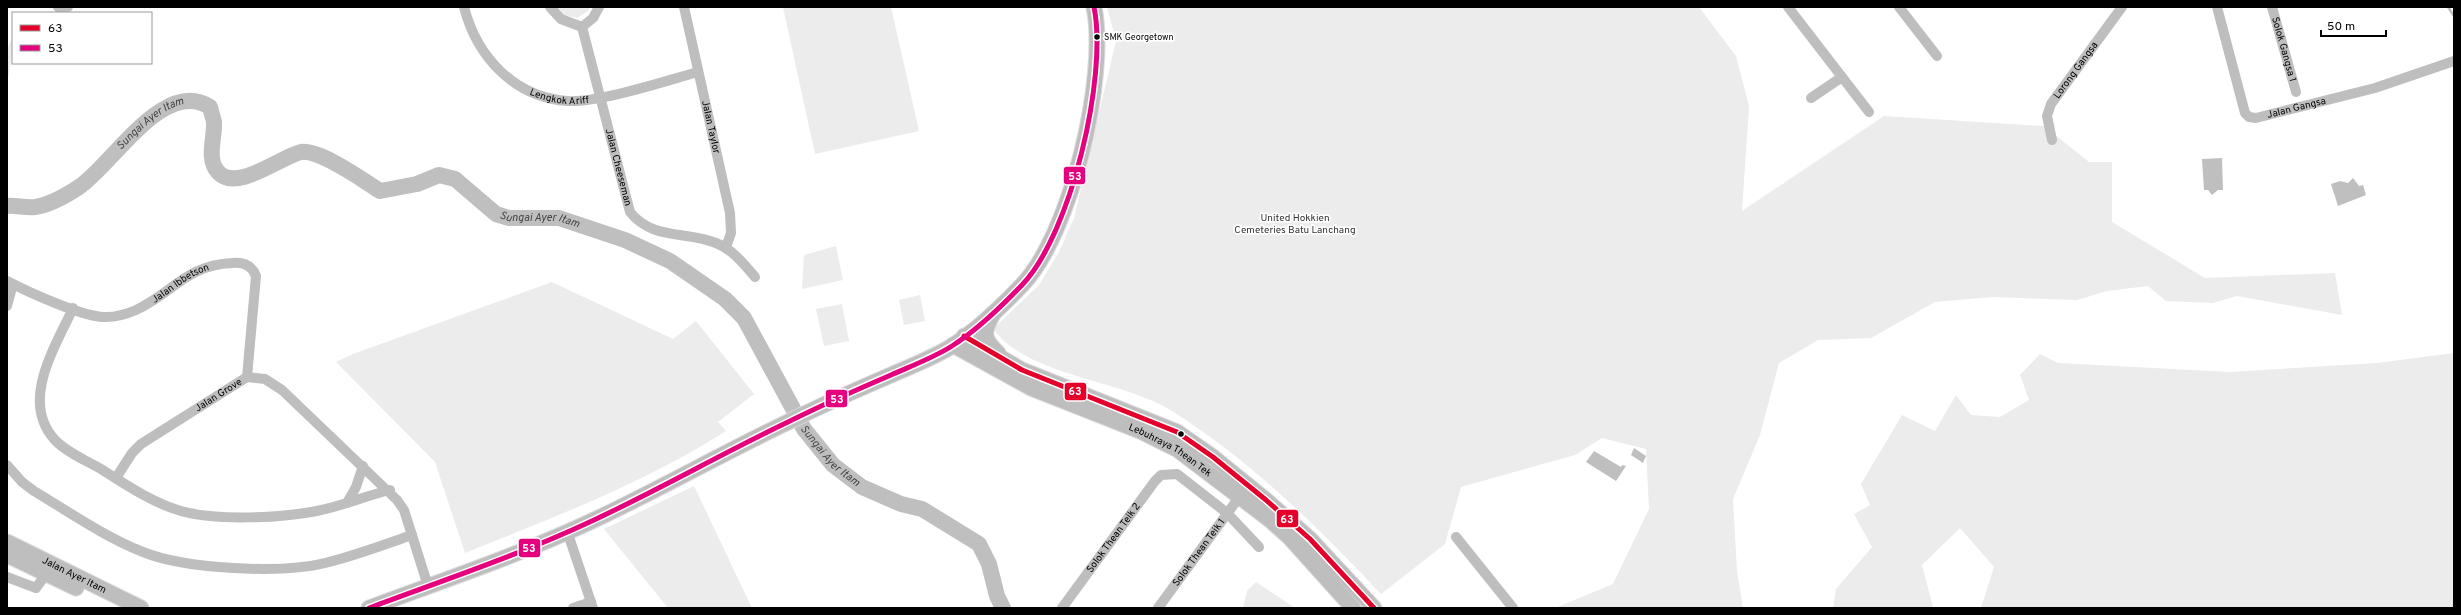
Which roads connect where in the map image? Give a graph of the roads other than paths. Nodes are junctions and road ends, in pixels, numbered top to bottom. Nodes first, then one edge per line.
1 (464, 7) edge
2 (550, 7) edge
3 (599, 7) edge
4 (684, 7) edge
5 (1094, 7) edge
6 (1788, 7) edge
7 (1899, 7) edge
8 (2122, 7) edge
9 (2217, 7) edge
10 (2272, 7) edge
11 (582, 27) junction
12 (1937, 56) dead end
13 (2454, 61) edge
14 (698, 72) junction
15 (1842, 77) junction
16 (2296, 92) dead end
17 (601, 96) junction
18 (1812, 98) dead end
19 (1869, 112) dead end
20 (2052, 140) dead end
21 (726, 247) junction
22 (755, 277) dead end
23 (10, 283) edge
24 (7, 306) edge
25 (73, 308) junction
26 (994, 311) junction
27 (958, 341) junction
28 (1008, 362) junction
29 (247, 377) junction
30 (7, 465) edge
31 (363, 466) junction
32 (116, 478) junction
33 (390, 490) junction
34 (1240, 496) junction
35 (347, 503) junction
36 (1227, 513) junction
37 (567, 531) junction
38 (412, 535) junction
39 (1456, 537) dead end
40 (7, 542) edge
41 (1259, 548) dead end
42 (7, 555) edge
43 (46, 574) junction
44 (7, 577) edge
45 (1332, 584) junction
46 (428, 586) junction
47 (592, 605) edge
48 (374, 607) edge
49 (117, 608) edge
50 (141, 608) edge
51 (573, 608) edge
52 (1062, 608) edge
53 (1158, 608) edge
54 (1353, 608) edge
55 (1360, 608) edge
56 (1374, 608) edge
57 (1513, 608) edge

1 - 17 street, Lengkok Ariff
2 - 11 street
3 - 11 street
4 - 14 street, Jalan Taylor
5 - 26 main road
6 - 15 street
7 - 12 street
8 - 20 street, Lorong Gangsa
9 - 13 street, Jalan Gangsa
10 - 16 street, Solok Gangsa 1
11 - 17 street, Jalan Cheeseman
14 - 17 street, Lengkok Ariff
14 - 21 street, Jalan Taylor
15 - 18 street
15 - 19 street
17 - 21 street, Jalan Cheeseman
21 - 22 street, Jalan Cheeseman
23 - 24 street
23 - 25 street, Jalan Ibbetson
25 - 29 street, Jalan Ibbetson
25 - 32 street
26 - 27 main road
26 - 28 main road
27 - 28 main road, Lebuhraya Thean Tek
27 - 34 main road, Lebuhraya Thean Tek
27 - 37 main road
28 - 56 main road, Lebuhraya Thean Tek
29 - 31 street, Jalan Grove
29 - 32 street, Jalan Grove
30 - 38 street
31 - 33 street, Jalan Grove
31 - 35 street
32 - 35 street
33 - 35 street
33 - 38 street, Jalan Grove
34 - 36 street, Solok Thean Teik 1
34 - 45 main road, Lebuhraya Thean Tek
36 - 41 street
36 - 52 street, Solok Thean Teik 2
36 - 53 street, Solok Thean Teik 1
37 - 46 main road
37 - 47 street
38 - 46 street, Jalan Grove
39 - 57 street
40 - 50 main road, Jalan Ayer Itam
42 - 43 main road, Jalan Ayer Itam
43 - 44 street, Jalan Ayer Itam
43 - 49 main road, Jalan Ayer Itam
45 - 54 main road, Lebuhraya Thean Tek
45 - 55 main road
46 - 48 main road
47 - 51 street

